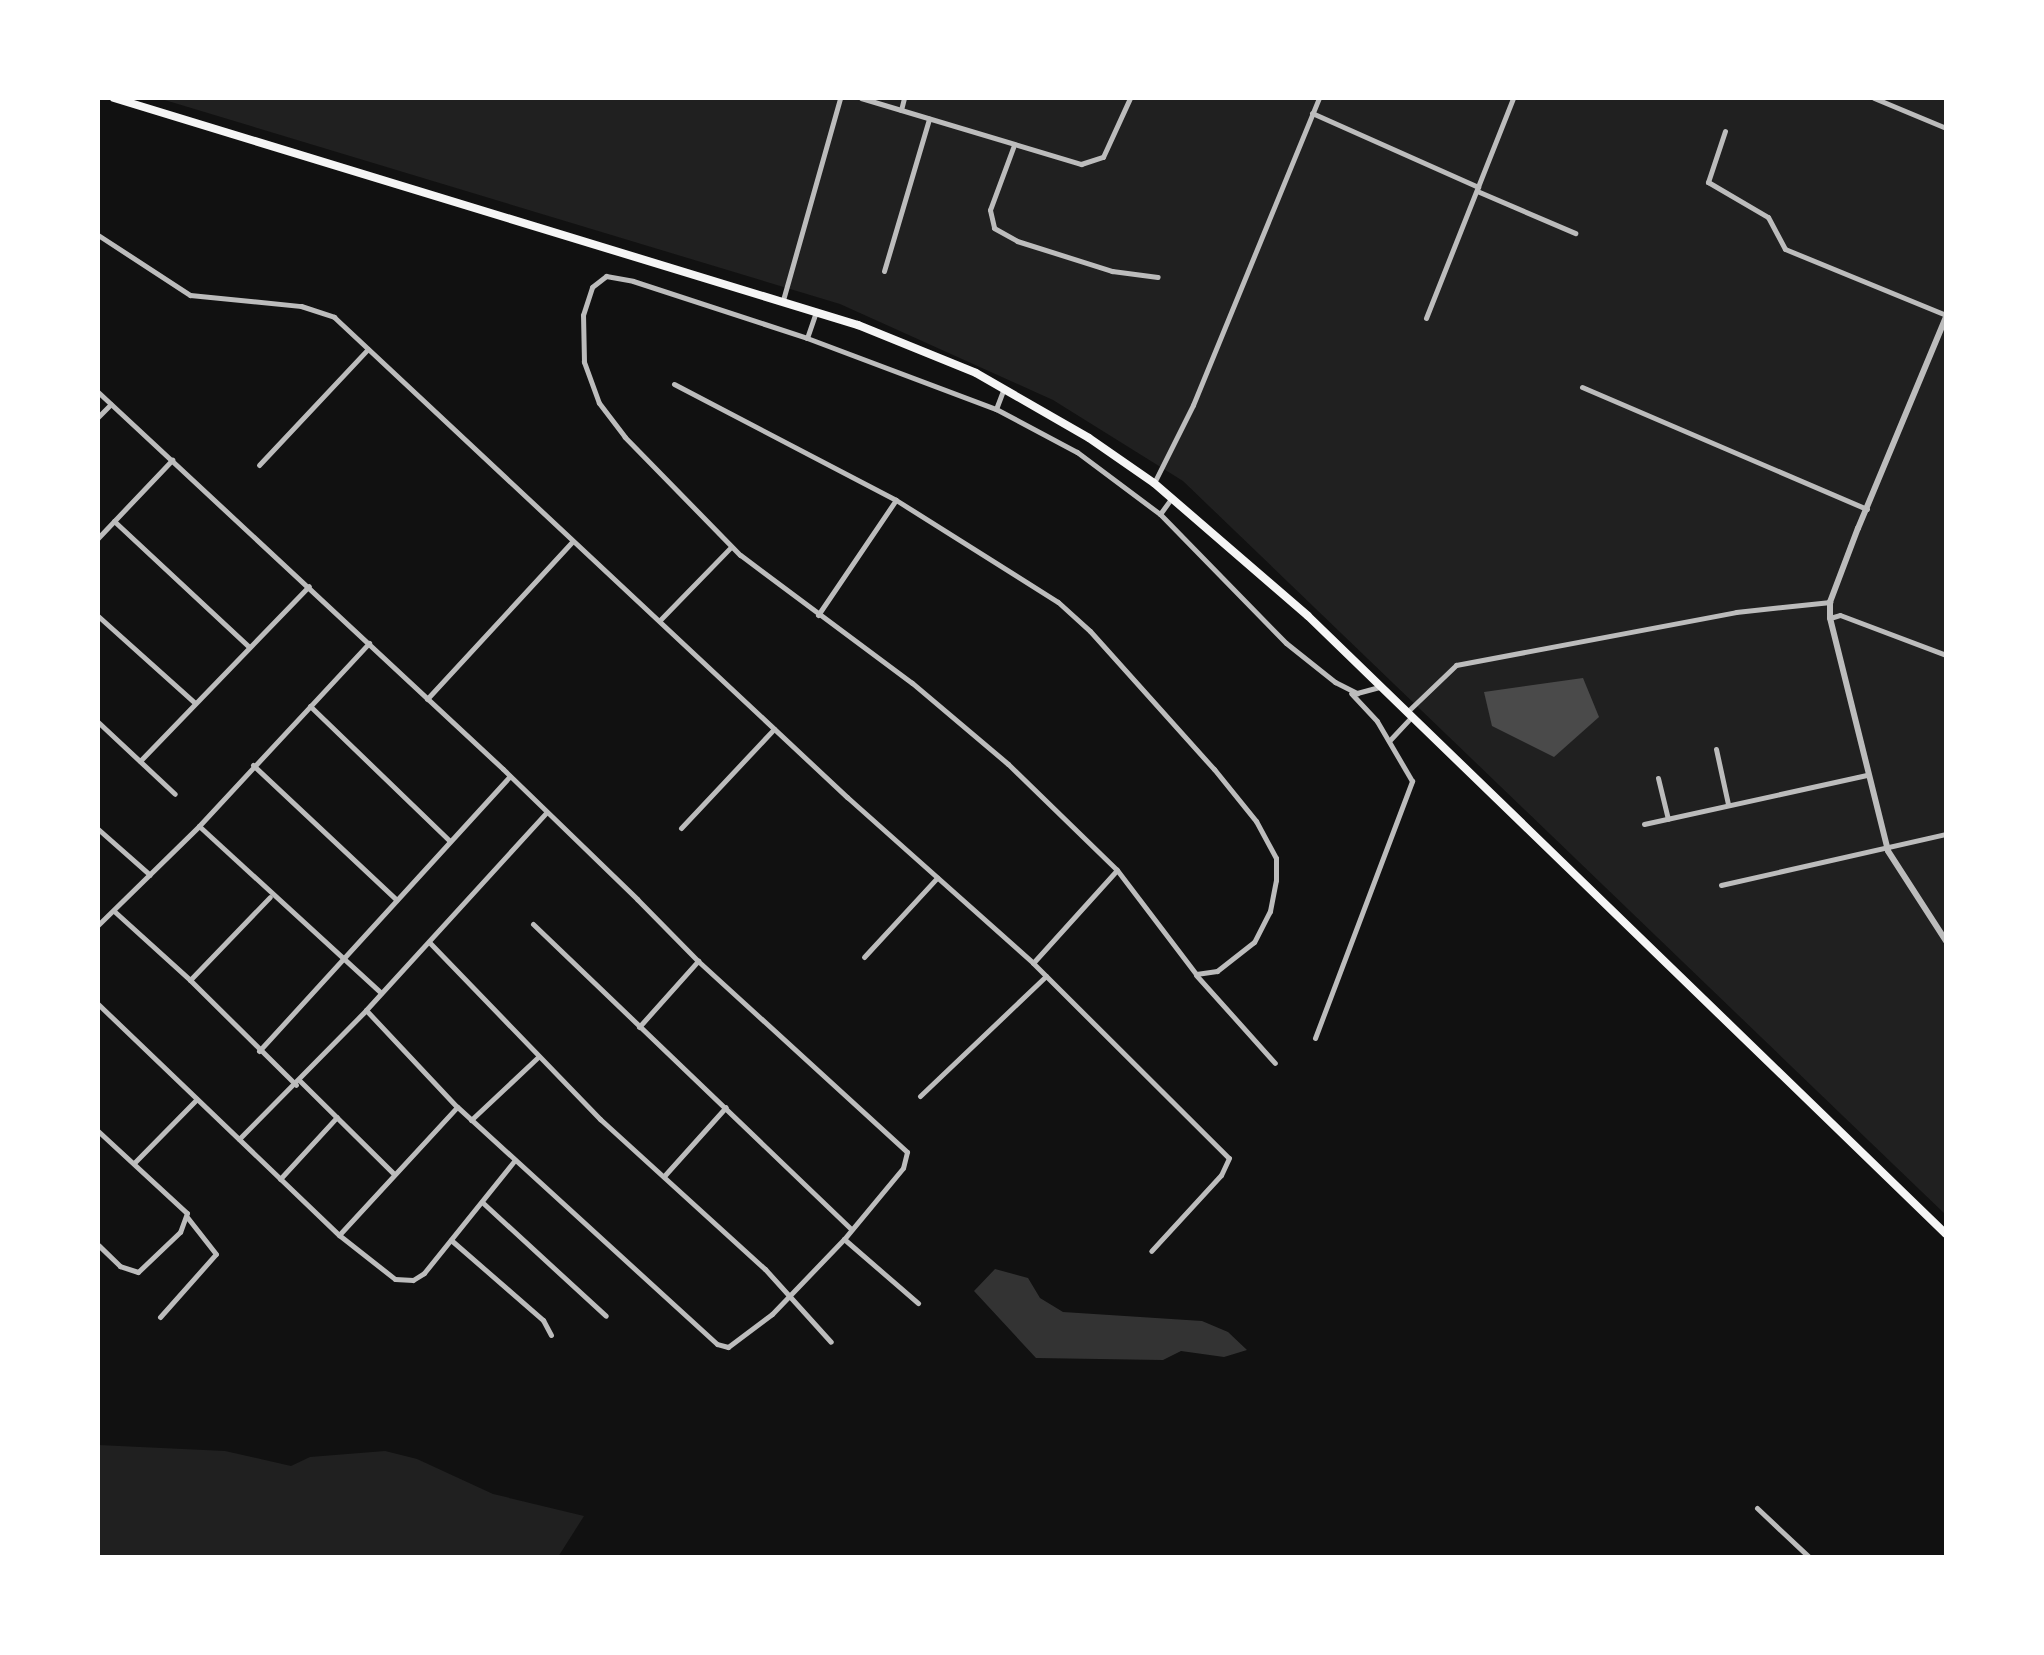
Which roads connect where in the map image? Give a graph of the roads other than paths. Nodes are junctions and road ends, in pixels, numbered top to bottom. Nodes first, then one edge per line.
1 (114, 98) edge
2 (840, 98) edge
3 (861, 98) edge
4 (895, 98) edge
5 (904, 98) edge
6 (1130, 98) edge
7 (1319, 98) edge
8 (1513, 98) edge
9 (1874, 98) edge
10 (892, 107) junction
11 (901, 110) junction
12 (1312, 113) junction
13 (929, 119) junction
14 (1946, 128) edge
15 (1725, 131) dead end
16 (1014, 145) junction
17 (1477, 189) junction
18 (1575, 233) dead end
19 (98, 235) edge
20 (884, 271) dead end
21 (1158, 277) dead end
22 (783, 300) junction
23 (816, 311) junction
24 (1946, 316) edge
25 (1426, 318) dead end
26 (807, 338) junction
27 (1937, 339) junction
28 (1946, 343) edge
29 (368, 349) junction
30 (674, 384) dead end
31 (1582, 387) dead end
32 (1004, 388) junction
33 (98, 392) edge
34 (111, 404) junction
35 (996, 409) junction
36 (98, 417) edge
37 (172, 460) junction
38 (259, 465) dead end
39 (1154, 483) junction
40 (1171, 498) junction
41 (896, 500) junction
42 (1868, 510) junction
43 (1160, 514) junction
44 (114, 521) junction
45 (98, 538) edge
46 (573, 540) junction
47 (731, 547) junction
48 (309, 586) junction
49 (1830, 602) junction
50 (818, 615) junction
51 (98, 616) edge
52 (1830, 618) junction
53 (660, 620) junction
54 (369, 643) junction
55 (249, 647) junction
56 (1946, 655) edge
57 (1380, 687) junction
58 (1350, 692) junction
59 (427, 699) junction
60 (194, 702) junction
61 (309, 705) junction
62 (1408, 715) junction
63 (98, 722) edge
64 (774, 729) junction
65 (1389, 741) junction
66 (1716, 749) dead end
67 (140, 761) junction
68 (253, 765) junction
69 (1867, 775) junction
70 (510, 776) junction
71 (1658, 778) dead end
72 (175, 794) dead end
73 (1728, 804) junction
74 (547, 812) junction
75 (1668, 819) junction
76 (1644, 824) dead end
77 (199, 826) junction
78 (681, 828) dead end
79 (98, 829) edge
80 (1946, 834) edge
81 (450, 841) junction
82 (1888, 851) junction
83 (1117, 870) junction
84 (150, 875) junction
85 (937, 878) junction
86 (1721, 885) dead end
87 (270, 896) junction
88 (397, 900) junction
89 (114, 911) junction
90 (533, 924) dead end
91 (98, 925) edge
92 (1946, 941) edge
93 (430, 943) junction
94 (864, 957) dead end
95 (342, 958) junction
96 (698, 961) junction
97 (1033, 963) junction
98 (1196, 974) junction
99 (1046, 976) junction
100 (190, 980) junction
101 (381, 993) junction
102 (98, 1004) edge
103 (366, 1010) junction
104 (639, 1027) junction
105 (1315, 1038) dead end
106 (259, 1051) junction
107 (538, 1057) junction
108 (1275, 1063) dead end
109 (298, 1083) junction
110 (920, 1096) dead end
111 (197, 1099) junction
112 (457, 1107) junction
113 (726, 1107) junction
114 (337, 1117) junction
115 (471, 1120) junction
116 (98, 1131) edge
117 (239, 1139) junction
118 (515, 1160) junction
119 (135, 1162) junction
120 (393, 1173) junction
121 (665, 1175) junction
122 (280, 1179) junction
123 (482, 1202) junction
124 (187, 1217) junction
125 (851, 1229) junction
126 (1946, 1234) edge
127 (339, 1235) junction
128 (844, 1239) junction
129 (451, 1240) junction
130 (98, 1245) edge
131 (1151, 1251) dead end
132 (789, 1298) junction
133 (918, 1303) dead end
134 (606, 1316) dead end
135 (160, 1317) dead end
136 (551, 1335) dead end
137 (831, 1342) dead end
138 (1757, 1508) dead end
139 (1809, 1557) edge

1 - 22 main road
2 - 22 street
3 - 10 street
4 - 10 street
5 - 11 street
6 - 16 street
7 - 12 street
8 - 17 street
9 - 14 street
10 - 11 street
11 - 13 street
12 - 17 street
12 - 39 street
13 - 16 street
13 - 20 street
15 - 24 street
16 - 21 street
17 - 18 street
17 - 25 street
19 - 29 street
22 - 23 main road
23 - 26 street
23 - 32 main road
24 - 27 street
26 - 35 street
26 - 47 street
27 - 28 street
27 - 42 street
29 - 38 street
29 - 46 street
30 - 41 street
31 - 42 street
32 - 35 street
32 - 39 main road
33 - 34 street
34 - 36 street
34 - 37 street
35 - 43 street
37 - 44 street
37 - 48 street
39 - 40 main road
40 - 43 street
40 - 57 main road
41 - 50 street
41 - 98 street
42 - 49 street
43 - 58 street
44 - 45 street
44 - 55 street
46 - 53 street
46 - 59 street
47 - 50 street
47 - 53 street
48 - 54 street
48 - 55 street
49 - 52 street
49 - 62 street
50 - 83 street
51 - 60 street
52 - 56 street
52 - 69 street
53 - 64 street
54 - 59 street
54 - 61 street
55 - 60 street
57 - 58 street
57 - 62 main road
58 - 65 street
59 - 70 street
60 - 67 street
61 - 68 street
61 - 81 street
62 - 65 street
62 - 126 main road
63 - 67 street
64 - 78 street
64 - 85 street
65 - 105 street
66 - 73 street
67 - 72 street
68 - 77 street
68 - 88 street
69 - 73 street
69 - 82 street
70 - 74 street
70 - 81 street
71 - 75 street
73 - 75 street
74 - 93 street
74 - 96 street
75 - 76 street
77 - 84 street
77 - 87 street
79 - 84 street
80 - 82 street
81 - 88 street
82 - 86 street
82 - 92 street
83 - 97 street
83 - 98 street
84 - 89 street
85 - 94 street
85 - 97 street
87 - 95 street
87 - 100 street
88 - 95 street
89 - 91 street
89 - 100 street
90 - 104 street
93 - 101 street
93 - 107 street
95 - 101 street
95 - 106 street
96 - 104 street
96 - 125 street
97 - 99 street
98 - 108 street
99 - 110 street
99 - 131 street
100 - 106 street
101 - 103 street
102 - 111 street
103 - 109 street
103 - 112 street
104 - 113 street
106 - 109 street
107 - 115 street
107 - 121 street
109 - 114 street
109 - 117 street
111 - 117 street
111 - 119 street
112 - 115 street
112 - 120 street
113 - 121 street
113 - 125 street
114 - 120 street
114 - 122 street
115 - 118 street
116 - 119 street
117 - 122 street
118 - 123 street
118 - 132 street
119 - 124 street
120 - 127 street
121 - 132 street
122 - 127 street
123 - 129 street
123 - 134 street
124 - 130 street
124 - 135 street
125 - 128 street
127 - 129 street
128 - 132 street
128 - 133 street
129 - 136 street
132 - 137 street
138 - 139 street

